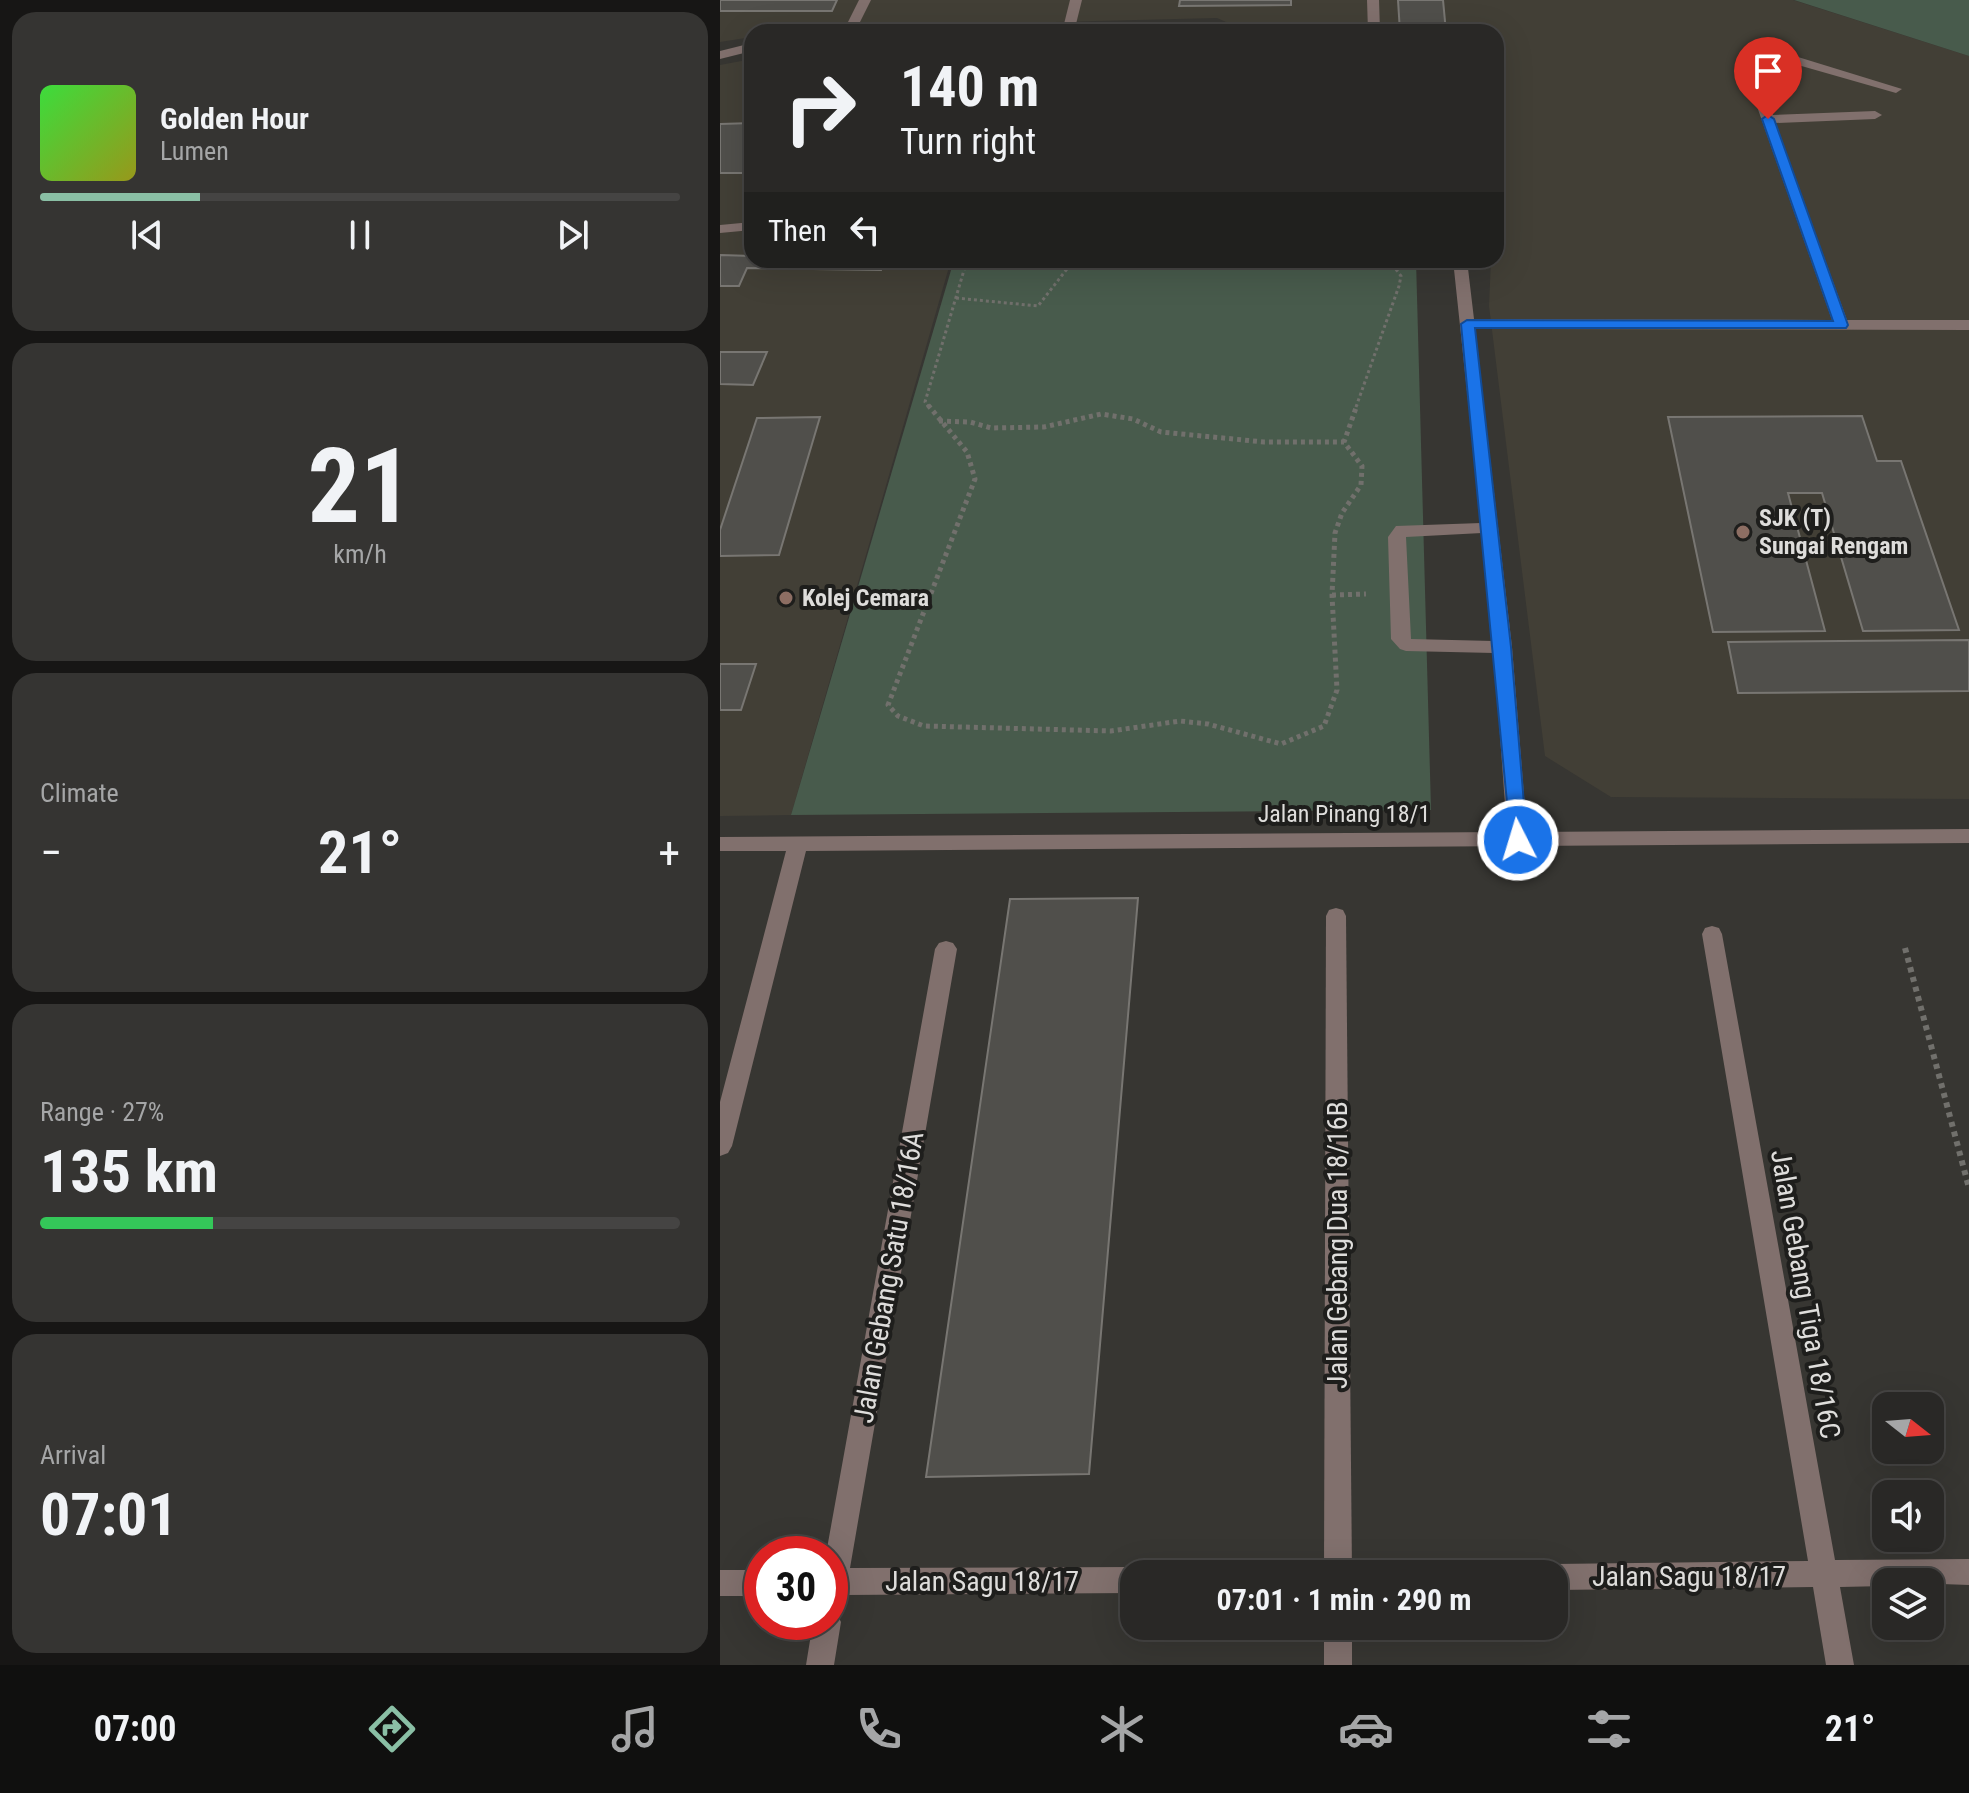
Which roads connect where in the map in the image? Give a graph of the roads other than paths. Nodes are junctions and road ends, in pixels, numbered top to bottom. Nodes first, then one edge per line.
1 (865, 0) edge
2 (1076, 0) edge
3 (1373, 0) edge
4 (853, 24) edge
5 (1070, 24) edge
6 (1374, 24) edge
7 (744, 49) edge
8 (720, 55) edge
9 (1896, 89) dead end
10 (1875, 115) dead end
11 (1768, 119) junction
12 (744, 227) edge
13 (720, 229) edge
14 (1461, 268) edge
15 (1467, 324) junction
16 (1841, 325) junction
17 (1969, 325) edge
18 (1489, 528) junction
19 (1503, 647) junction
20 (1969, 836) edge
21 (1518, 840) junction
22 (798, 843) junction
23 (720, 844) edge
24 (1336, 916) dead end
25 (1712, 934) dead end
26 (946, 949) dead end
27 (720, 1146) edge
28 (841, 1536) edge
29 (1338, 1560) edge
30 (1969, 1572) edge
31 (1824, 1575) junction
32 (1568, 1577) edge
33 (1120, 1580) edge
34 (720, 1583) edge
35 (744, 1583) edge
36 (848, 1589) edge
37 (824, 1640) edge
38 (1338, 1640) edge
39 (820, 1665) edge
40 (1338, 1665) edge
41 (1840, 1665) edge

1 - 4 street
2 - 5 street
3 - 6 street
7 - 8 street
9 - 11 street
10 - 11 street
11 - 16 street
12 - 13 street
14 - 15 street
15 - 16 street
15 - 18 street
16 - 17 street
18 - 19 street
18 - 19 street
19 - 21 street
20 - 21 street, Jalan Pinang 18/1
21 - 22 street, Jalan Pinang 18/1
22 - 23 street, Jalan Pinang 18/1
22 - 27 street
24 - 29 street, Jalan Gebang Dua 18/16B
25 - 31 street, Jalan Gebang Tiga 18/16C
26 - 28 street, Jalan Gebang Satu 18/16A
30 - 31 street, Jalan Sagu 18/17
31 - 32 street, Jalan Sagu 18/17
31 - 41 street, Jalan Gebang Tiga 18/16C
33 - 36 street, Jalan Sagu 18/17
34 - 35 street
37 - 39 street
38 - 40 street

